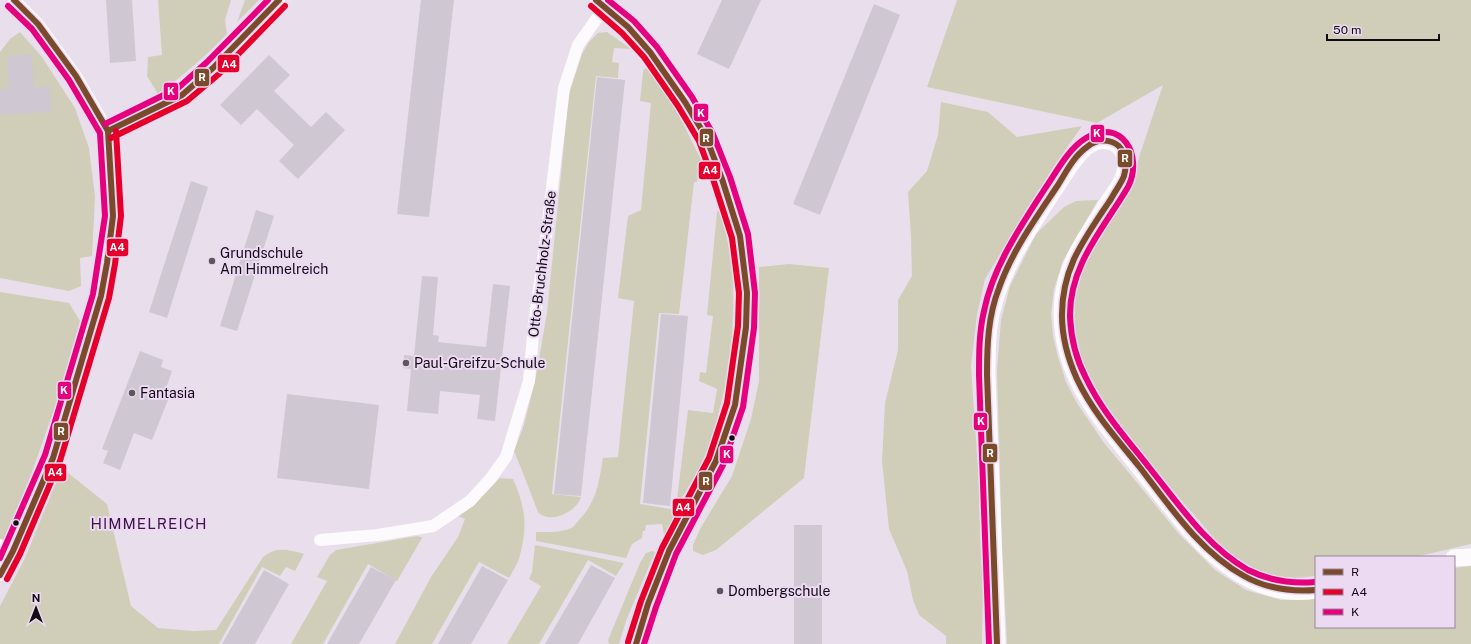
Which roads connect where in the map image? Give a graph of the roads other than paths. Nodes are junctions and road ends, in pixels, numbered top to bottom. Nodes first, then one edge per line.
1 (14, 0) edge
2 (279, 0) edge
3 (600, 3) edge
4 (108, 131) junction
5 (320, 540) dead end
6 (0, 545) edge
7 (13, 551) junction
8 (1471, 557) edge
9 (1455, 558) edge
10 (0, 575) edge
11 (1315, 590) edge
12 (636, 644) edge
13 (997, 644) edge

1 - 4 street
2 - 4 street
3 - 5 street, Otto-Bruchholz-Straße
3 - 12 street
4 - 7 street
6 - 7 street
7 - 10 street
8 - 9 main road
11 - 13 main road

